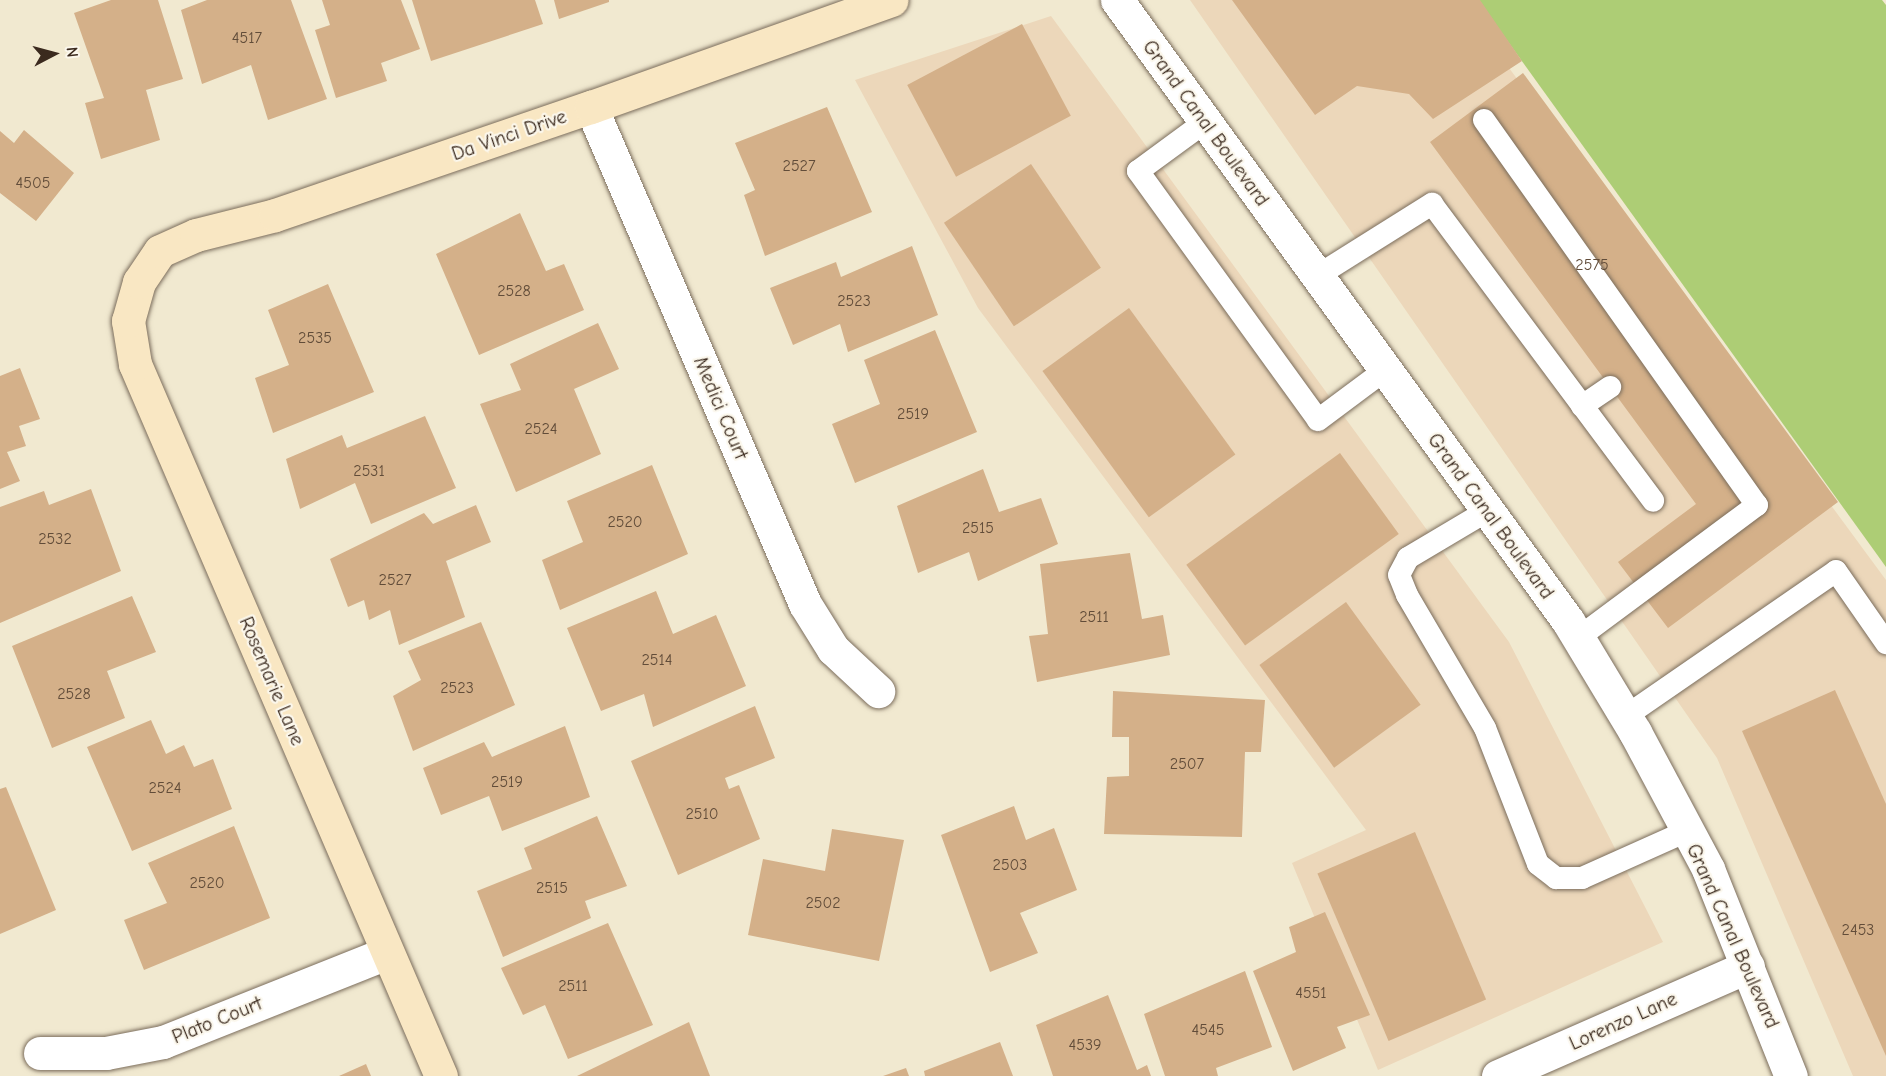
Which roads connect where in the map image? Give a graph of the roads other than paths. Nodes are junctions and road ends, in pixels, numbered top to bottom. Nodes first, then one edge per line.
1 (891, 0) edge
2 (1117, 0) edge
3 (591, 107) junction
4 (1484, 120) dead end
5 (1205, 122) junction
6 (1317, 276) junction
7 (139, 282) joint
8 (1385, 370) junction
9 (1610, 387) dead end
10 (1582, 406) junction
11 (1653, 501) dead end
12 (1487, 511) junction
13 (1578, 639) junction
14 (1886, 643) edge
15 (878, 691) dead end
16 (1626, 716) junction
17 (1687, 831) junction
18 (387, 953) junction
19 (1748, 966) junction
20 (40, 1053) dead end
21 (441, 1076) edge
22 (1498, 1076) edge
23 (1791, 1076) edge

1 - 3 street, Da Vinci Drive
2 - 5 street, Grand Canal Boulevard
3 - 7 street, Da Vinci Drive
3 - 15 street, Medici Court
4 - 13 lane
5 - 6 street, Grand Canal Boulevard
5 - 8 lane
6 - 8 street, Grand Canal Boulevard
6 - 10 lane
7 - 18 street, Rosemarie Lane
8 - 12 street, Grand Canal Boulevard
9 - 10 lane
10 - 11 lane
12 - 13 street, Grand Canal Boulevard
12 - 17 lane
13 - 16 street, Grand Canal Boulevard
14 - 16 lane
16 - 17 street, Grand Canal Boulevard
17 - 19 street, Grand Canal Boulevard
18 - 20 street, Plato Court
18 - 21 street, Rosemarie Lane
19 - 22 street, Lorenzo Lane
19 - 23 street, Grand Canal Boulevard

